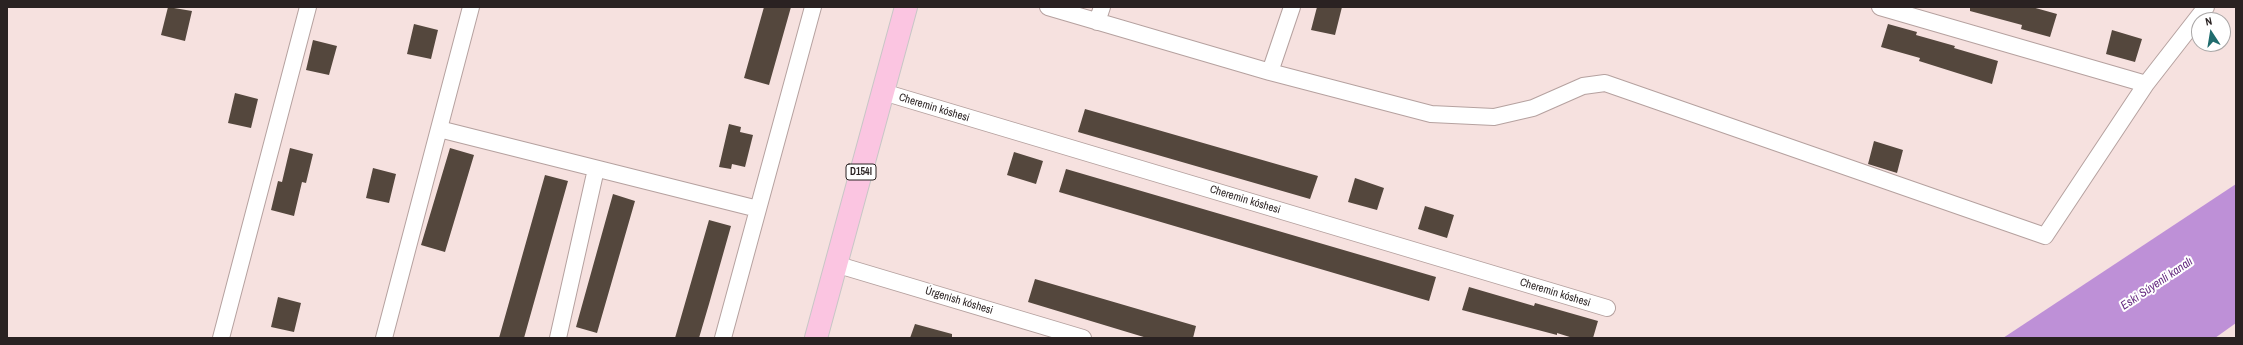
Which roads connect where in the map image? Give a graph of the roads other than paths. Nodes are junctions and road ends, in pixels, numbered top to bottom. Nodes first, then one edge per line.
1 (308, 7) edge
2 (471, 7) edge
3 (813, 7) edge
4 (906, 7) edge
5 (1048, 7) edge
6 (1292, 7) edge
7 (1880, 7) edge
8 (2206, 7) edge
9 (1099, 15) edge
10 (1270, 72) junction
11 (2146, 84) junction
12 (883, 92) junction
13 (439, 129) junction
14 (596, 168) junction
15 (758, 209) junction
16 (835, 264) junction
17 (1607, 308) dead end
18 (222, 338) edge
19 (384, 338) edge
20 (558, 338) edge
21 (723, 338) edge
22 (816, 338) edge
23 (1083, 338) edge

1 - 18 street
2 - 13 street
3 - 15 street
4 - 12 main road, D154l
5 - 9 street
6 - 10 street
7 - 11 street
8 - 11 street
9 - 10 street
10 - 11 street
12 - 16 main road, D154l
12 - 17 street, Cheremin kóshesi
13 - 14 street
13 - 19 street
14 - 15 street
14 - 20 street
15 - 21 street
16 - 22 main road, D154l
16 - 23 street, Úrgenish kóshesi

